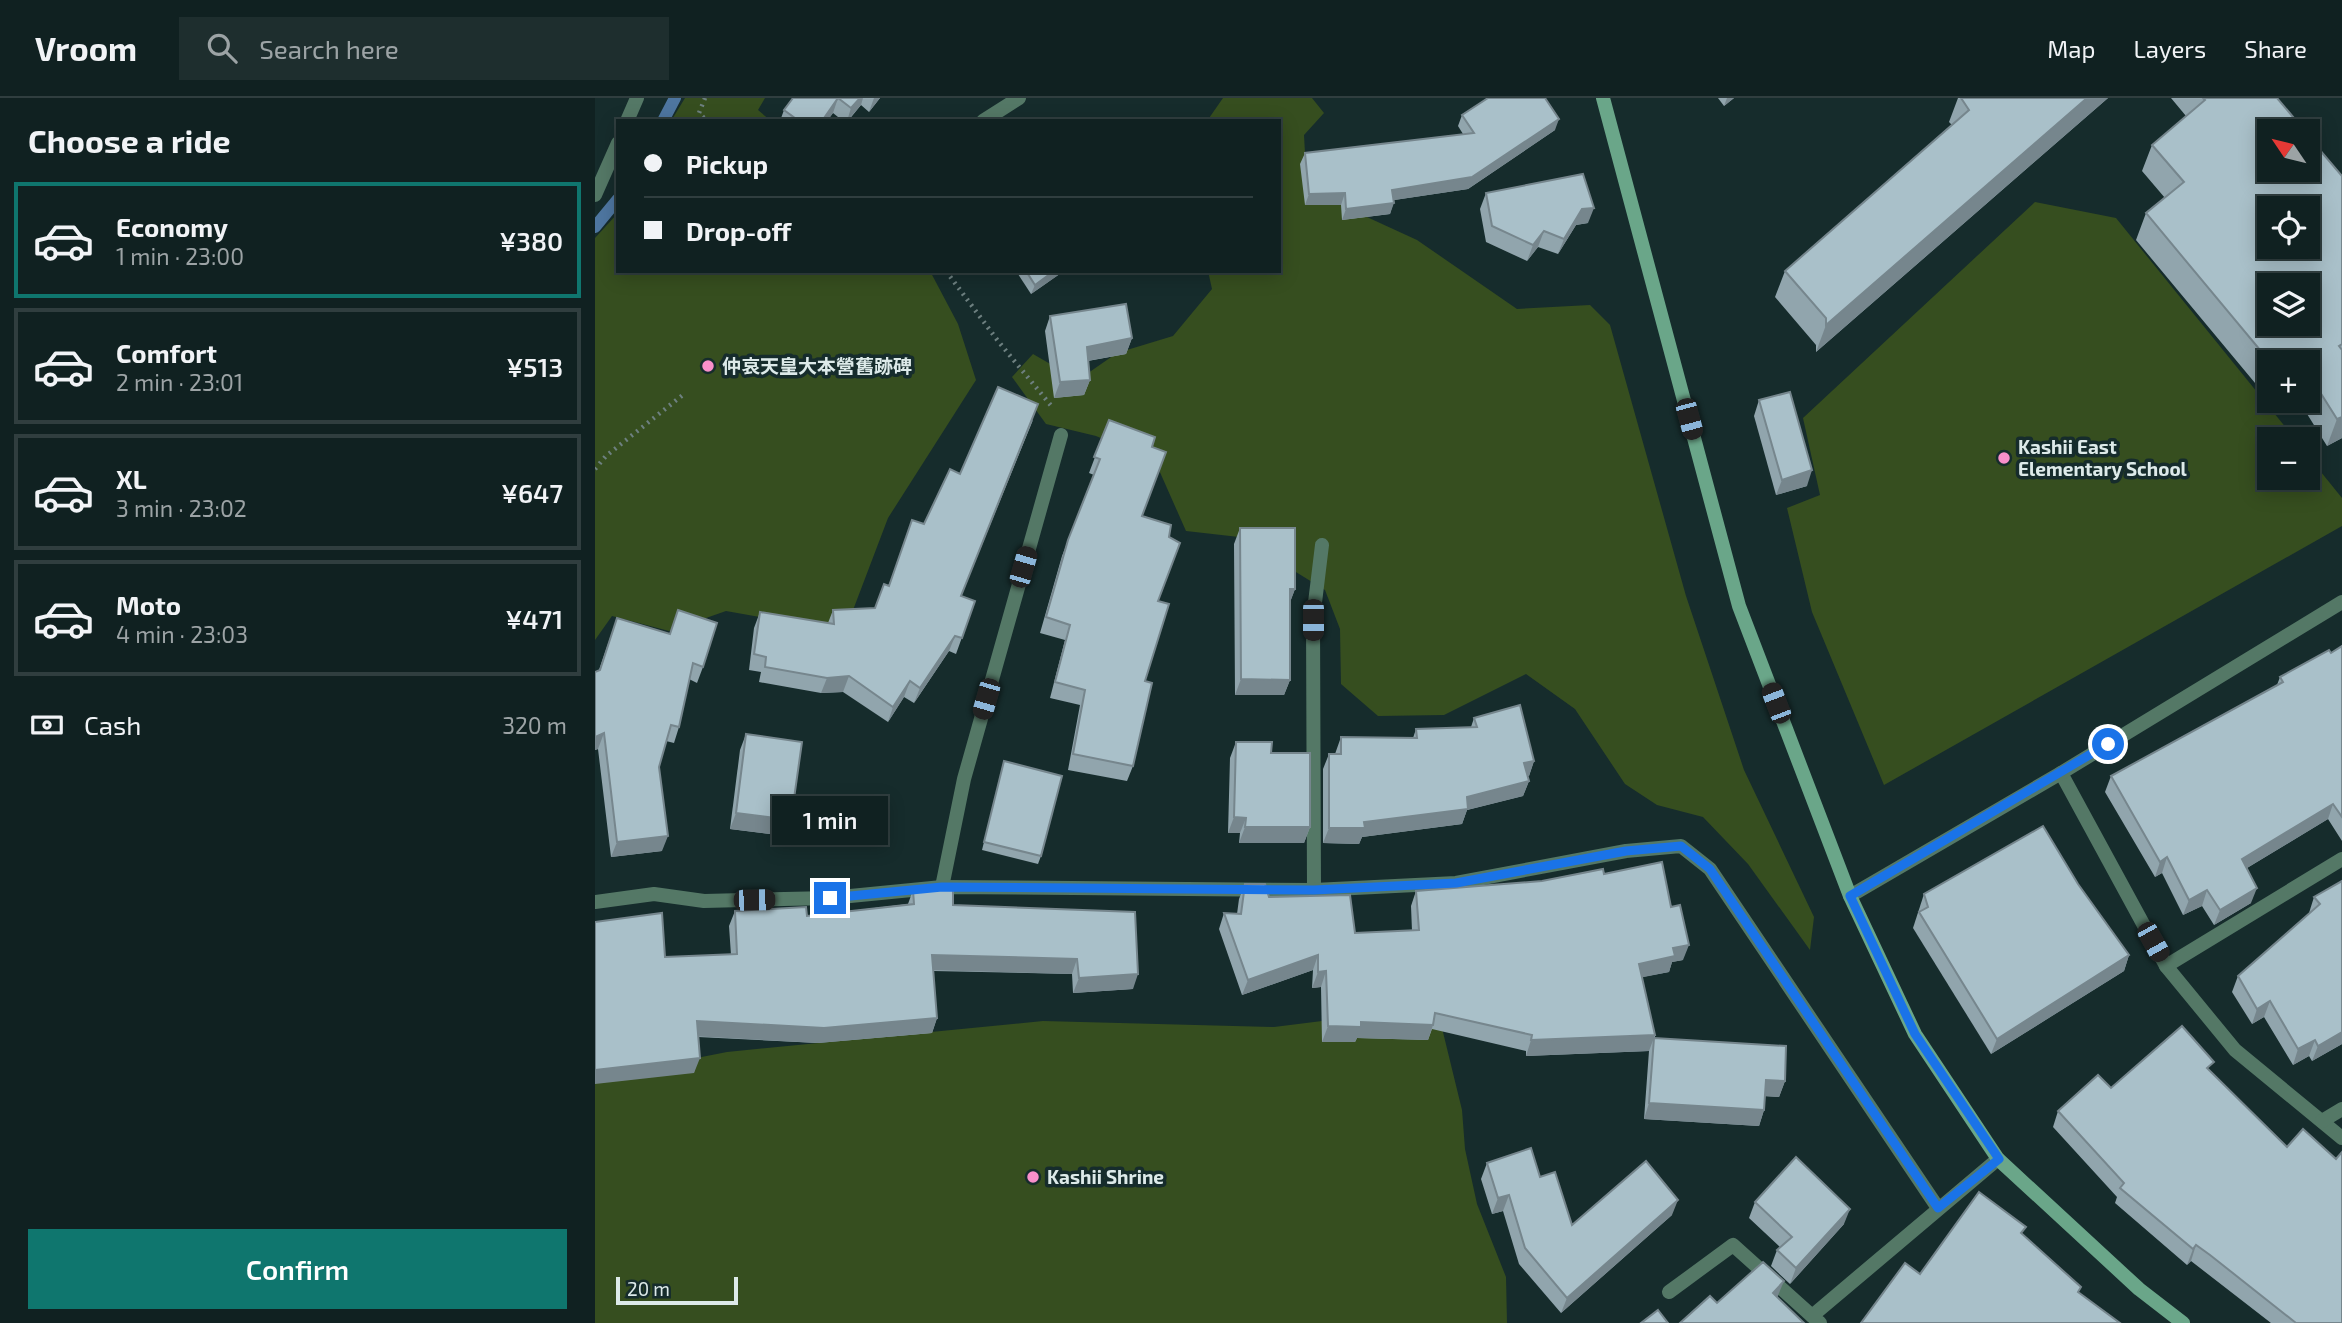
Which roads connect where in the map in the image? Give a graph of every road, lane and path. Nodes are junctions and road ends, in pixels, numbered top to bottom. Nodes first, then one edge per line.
1 (637, 98) edge
2 (705, 98) edge
3 (1019, 98) edge
4 (1603, 98) edge
5 (628, 119) edge
6 (705, 119) edge
7 (986, 119) edge
8 (616, 148) edge
9 (595, 195) edge
10 (947, 273) edge
11 (684, 394) dead end
12 (1061, 435) joint
13 (595, 468) edge
14 (1322, 545) dead end
15 (2342, 602) edge
16 (2061, 772) junction
17 (2342, 859) edge
18 (942, 887) junction
19 (1314, 890) junction
20 (1850, 896) junction
21 (595, 902) edge
22 (2166, 966) junction
23 (2342, 1109) edge
24 (2322, 1121) junction
25 (2342, 1138) edge
26 (1999, 1159) junction
27 (1938, 1208) junction
28 (1669, 1292) dead end
29 (1816, 1319) edge
30 (2183, 1323) edge

1 - 5 street
2 - 6 path
3 - 7 street
4 - 20 street
8 - 9 street
10 - 12 path
11 - 13 path
12 - 18 street
14 - 19 street
15 - 16 street
16 - 20 street
16 - 22 street
17 - 22 street
18 - 19 street
18 - 21 street
19 - 27 street
20 - 26 street
22 - 24 street
23 - 24 street
24 - 25 street
26 - 27 street
26 - 30 street
27 - 29 street
28 - 29 street

